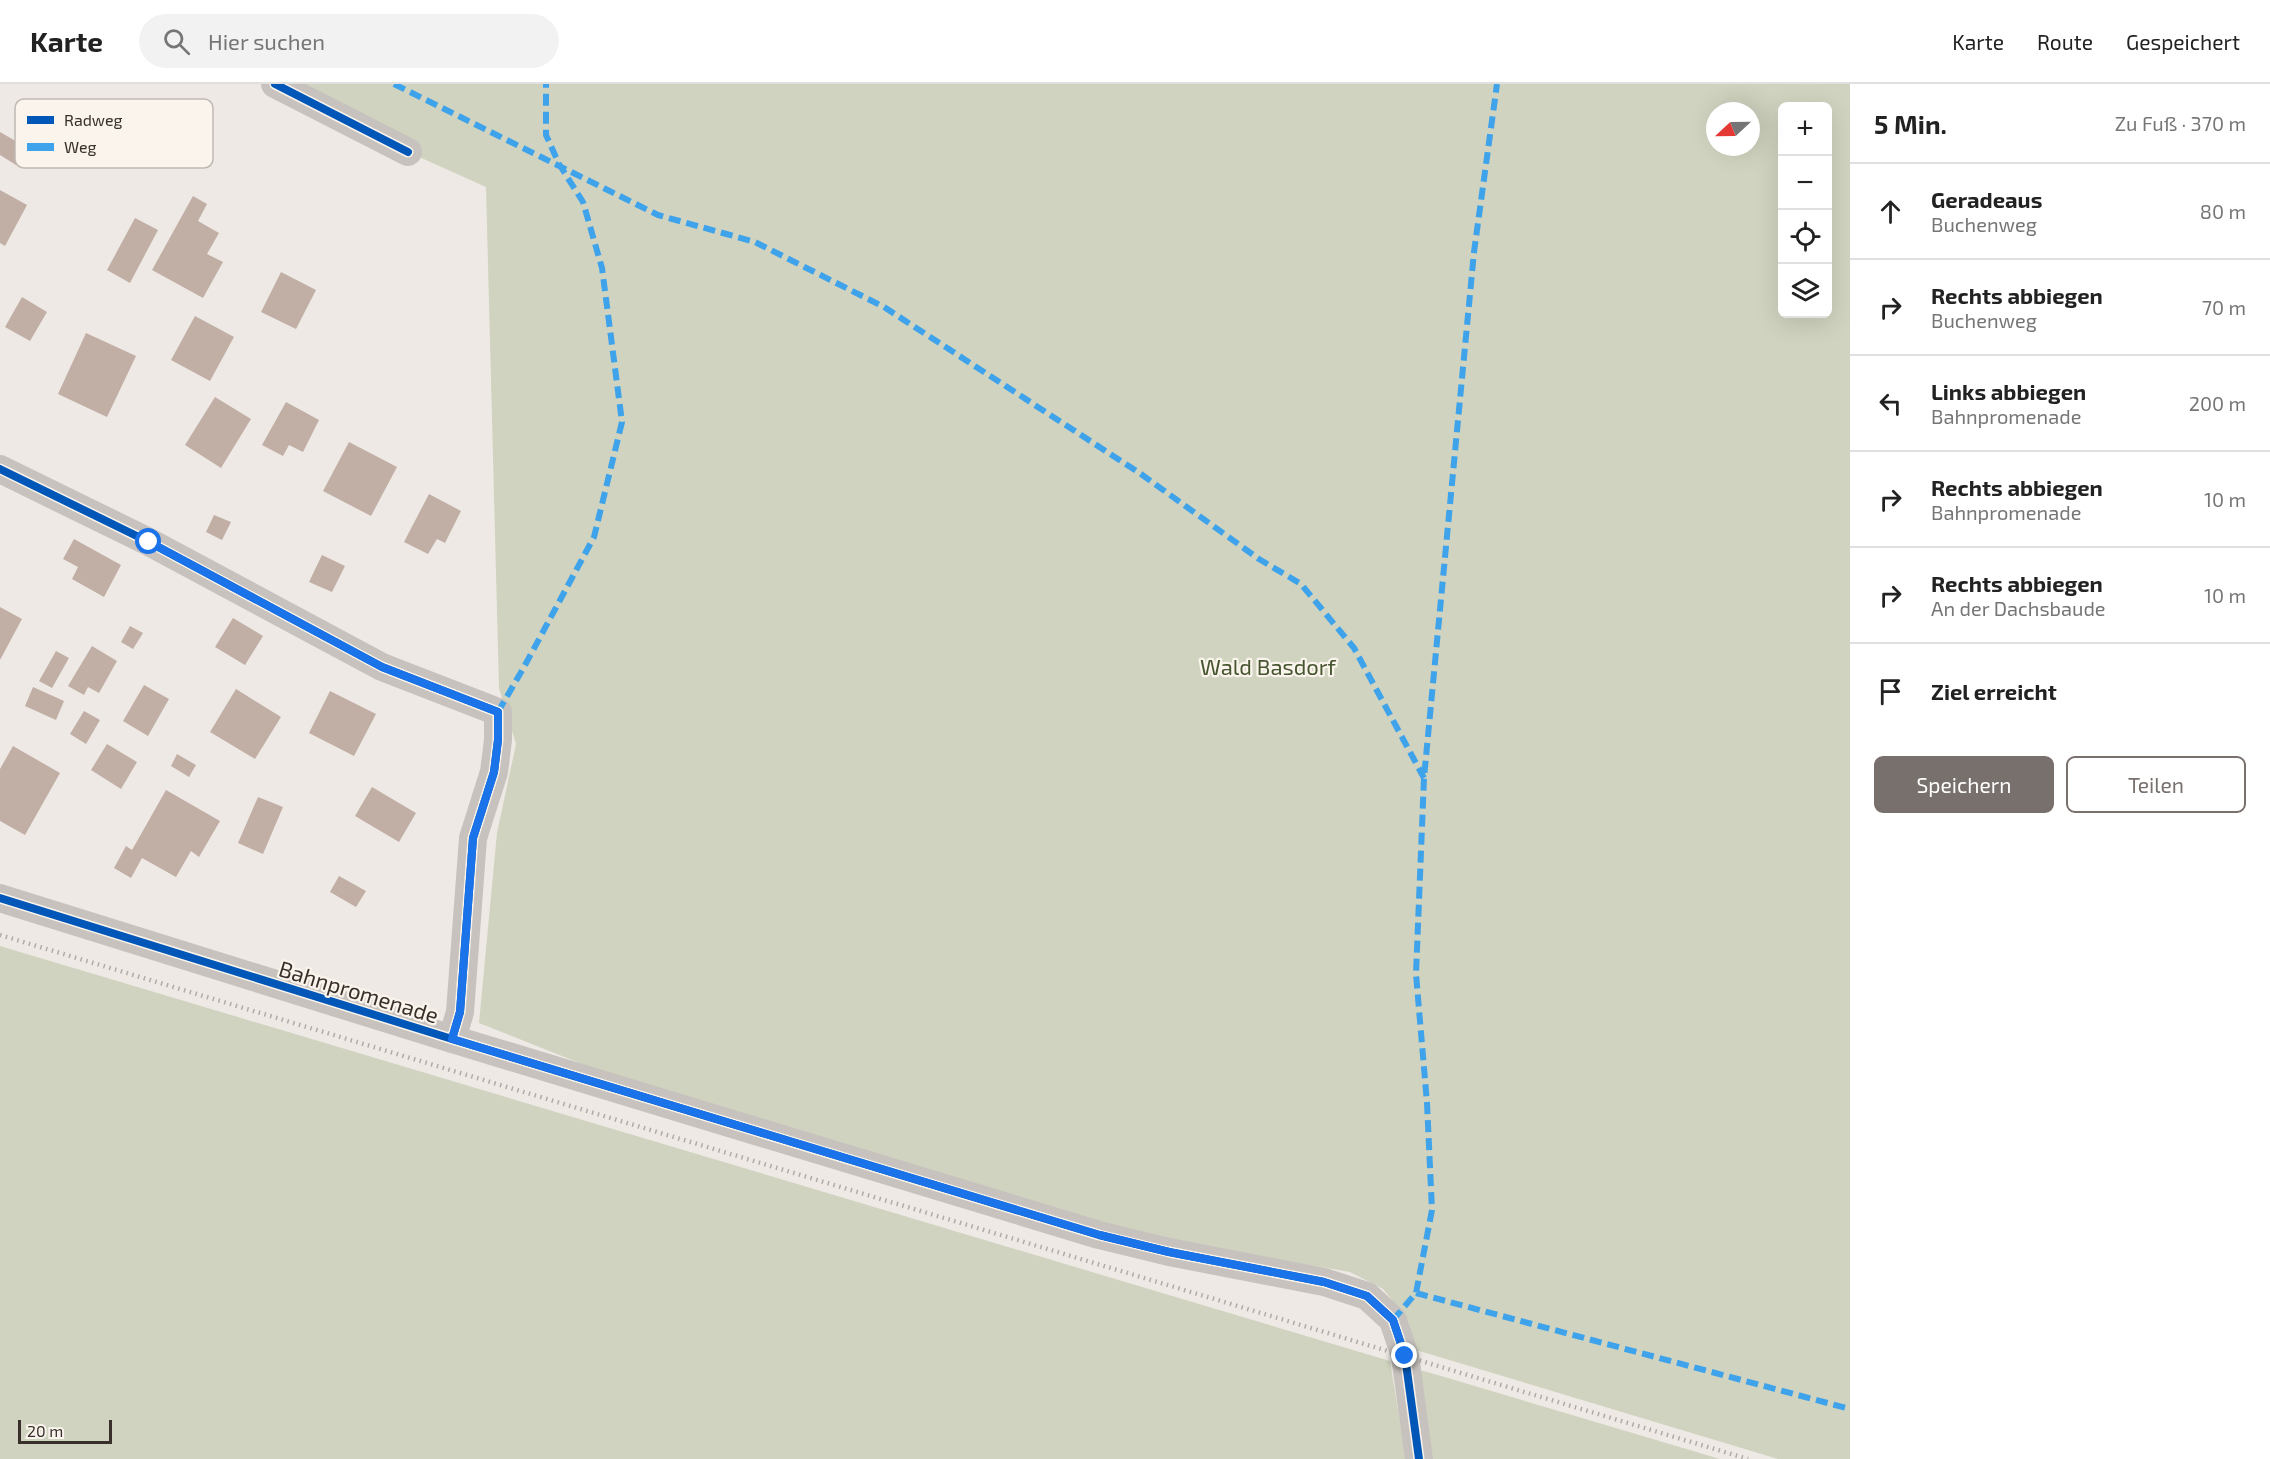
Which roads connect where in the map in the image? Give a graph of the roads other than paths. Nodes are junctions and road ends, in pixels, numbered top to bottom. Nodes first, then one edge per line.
1 (274, 84) edge
2 (408, 152) dead end
3 (0, 469) edge
4 (0, 898) edge
5 (452, 1039) junction
6 (1419, 1459) edge

1 - 2 street
3 - 5 street
4 - 5 street, Bahnpromenade
5 - 6 street, Bahnpromenade

